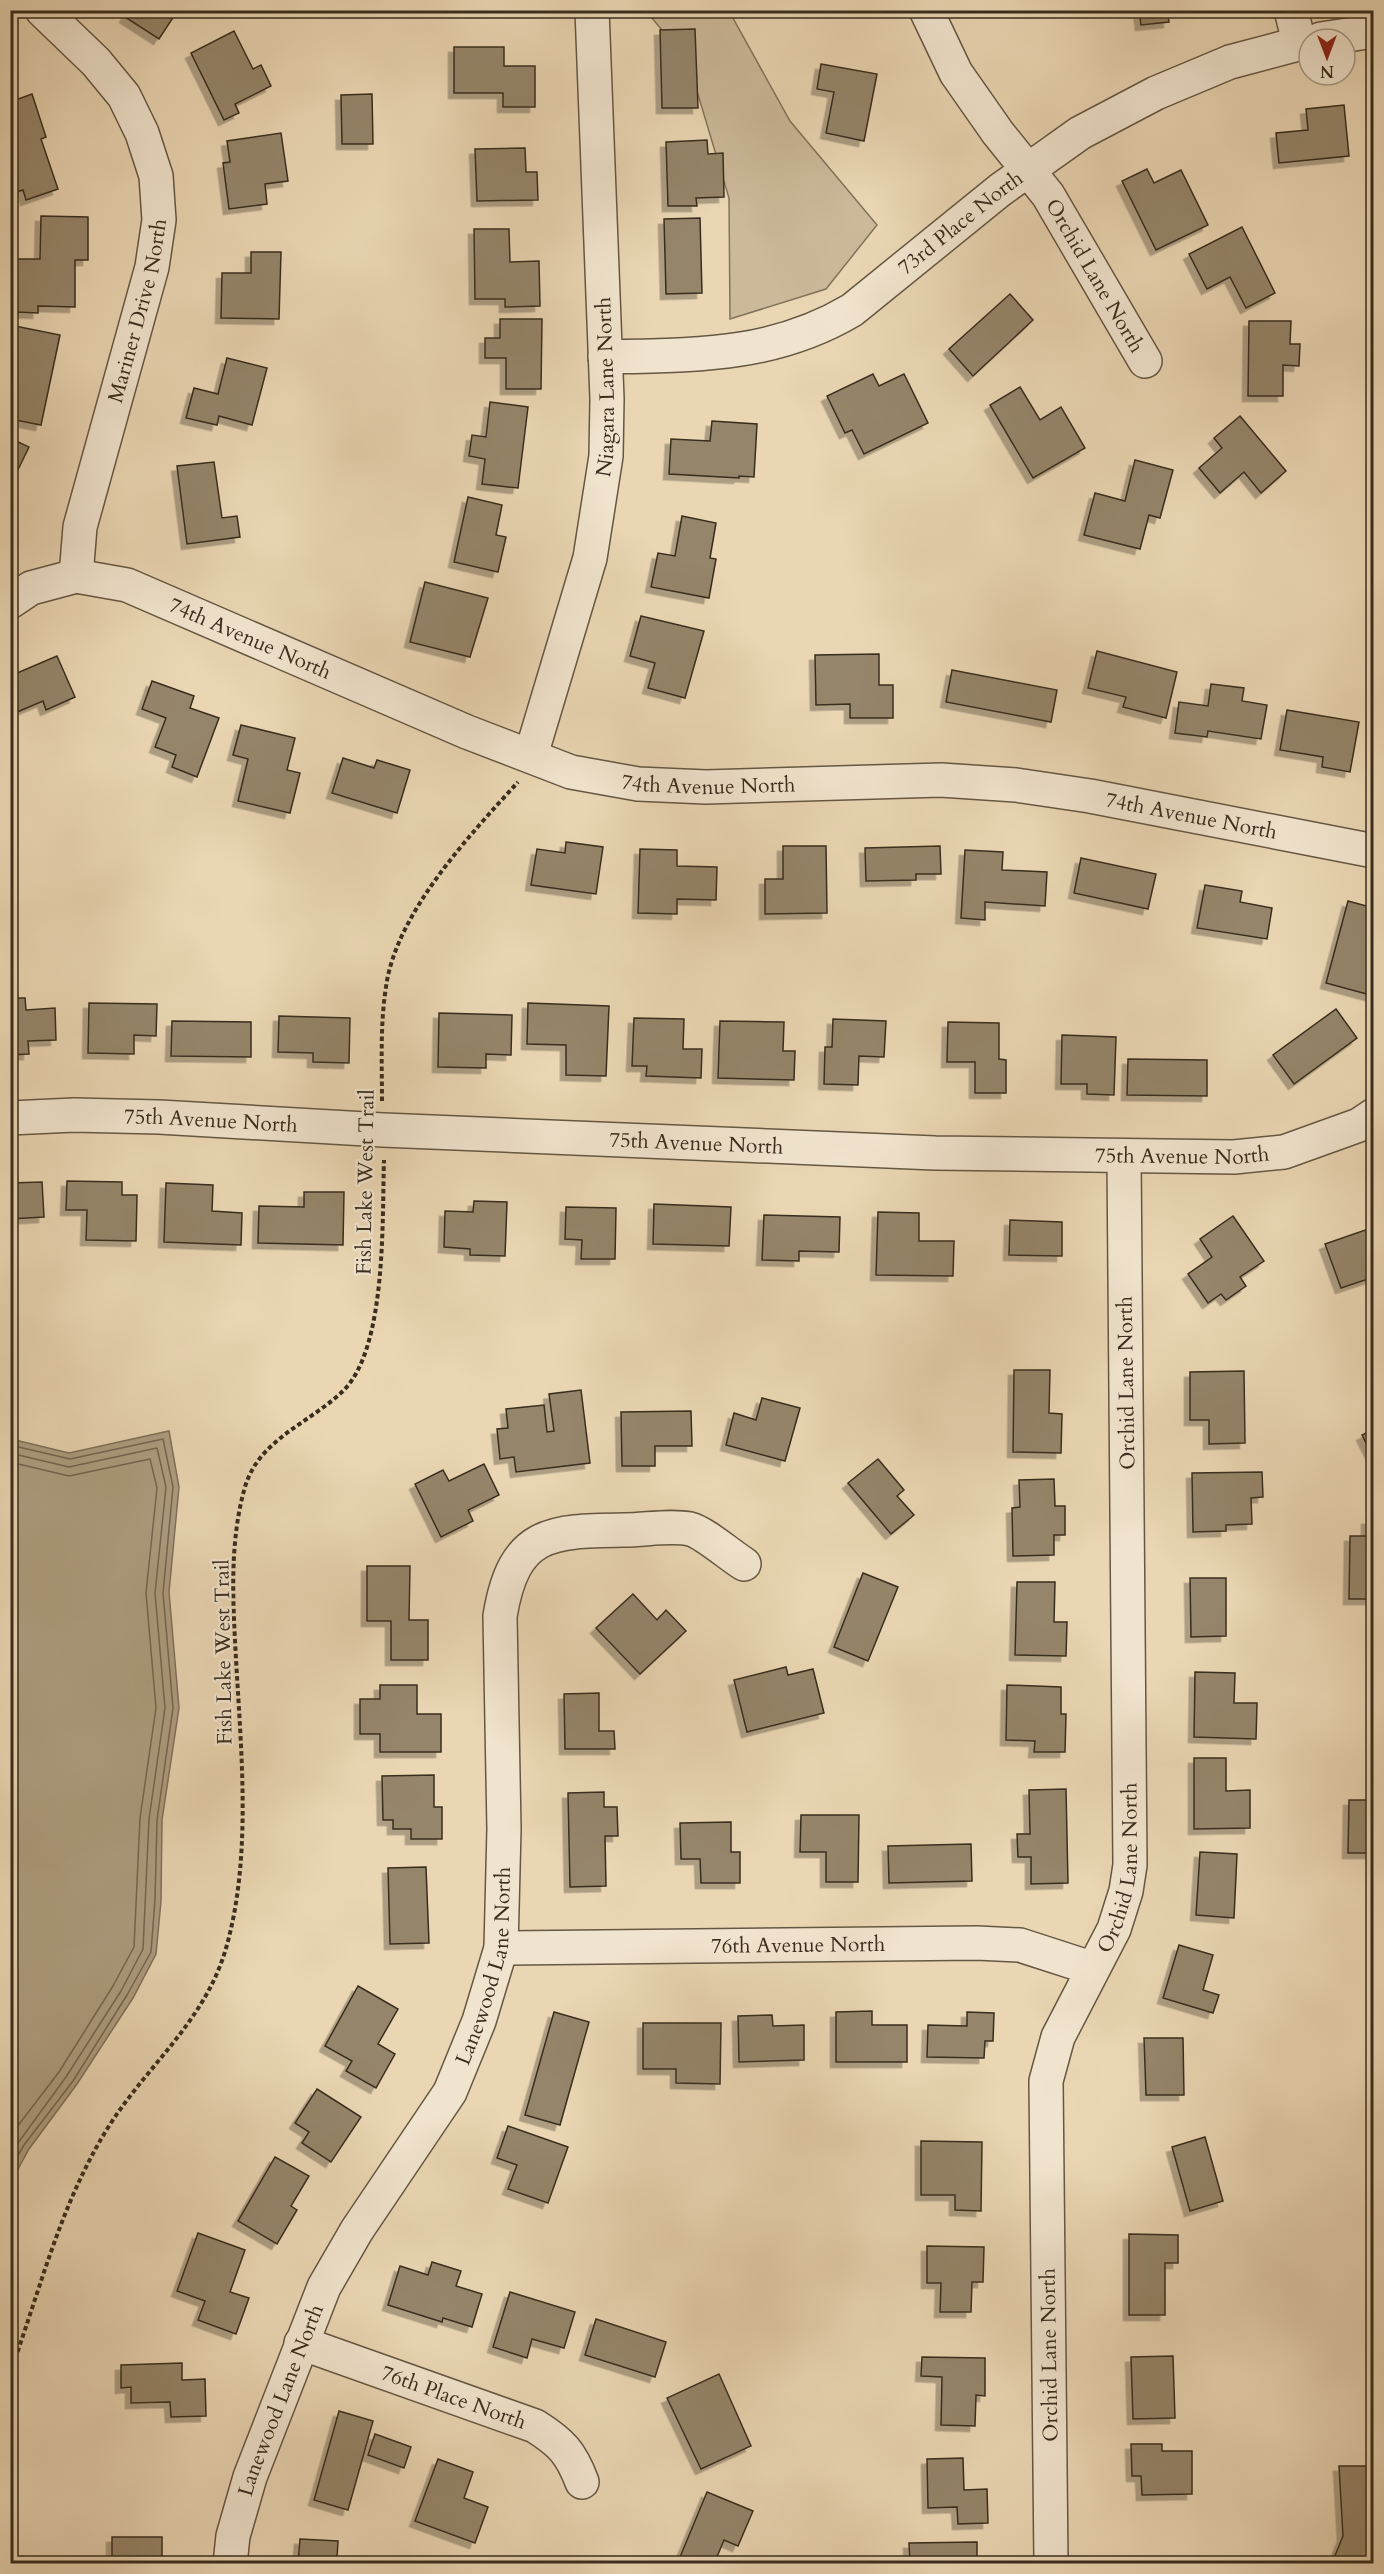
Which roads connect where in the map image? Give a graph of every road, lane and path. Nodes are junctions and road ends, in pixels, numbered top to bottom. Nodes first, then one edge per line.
1 (42, 10) edge
2 (592, 10) edge
3 (926, 10) edge
4 (1291, 10) edge
5 (1301, 27) edge
6 (1374, 32) edge
7 (1357, 34) edge
8 (1297, 44) edge
9 (1028, 169) junction
10 (605, 357) junction
11 (1145, 361) dead end
12 (76, 576) junction
13 (10, 602) edge
14 (531, 754) junction
15 (1374, 851) edge
16 (1374, 1114) edge
17 (10, 1118) edge
18 (383, 1130) junction
19 (1124, 1157) junction
20 (744, 1564) dead end
21 (501, 1948) junction
22 (1091, 1968) junction
23 (300, 2343) junction
24 (10, 2373) edge
25 (582, 2482) dead end
26 (230, 2564) edge
27 (1051, 2564) edge

1 - 12 street, Mariner Drive North
2 - 10 street, Niagara Lane North
3 - 9 street, Orchid Lane North
4 - 5 street
6 - 7 street, 73rd Place North
8 - 9 street, 73rd Place North
9 - 10 street, 73rd Place North
9 - 11 street, Orchid Lane North
10 - 14 street, Niagara Lane North
12 - 13 street
12 - 14 street, 74th Avenue North
14 - 15 street, 74th Avenue North
14 - 18 path, Fish Lake West Trail
16 - 19 street, 75th Avenue North
17 - 18 street, 75th Avenue North
18 - 19 street, 75th Avenue North
18 - 24 path, Fish Lake West Trail
19 - 22 street, Orchid Lane North
20 - 21 street, Lanewood Lane North
21 - 22 street, 76th Avenue North
21 - 23 street, Lanewood Lane North
22 - 27 street, Orchid Lane North
23 - 25 street, 76th Place North
23 - 26 street, Lanewood Lane North

